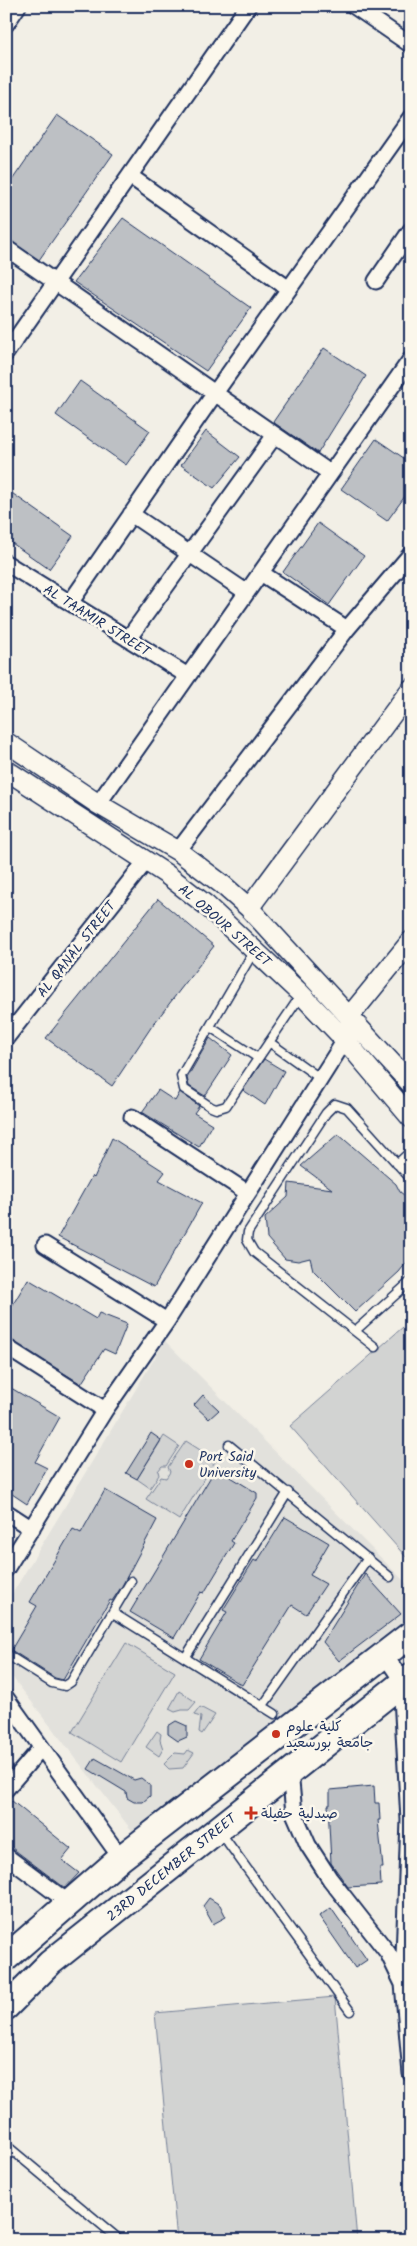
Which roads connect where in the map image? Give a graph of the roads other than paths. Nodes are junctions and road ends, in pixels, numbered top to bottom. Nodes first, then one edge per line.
1 (18, 6) edge
2 (248, 6) edge
3 (354, 6) edge
4 (370, 11) edge
5 (6, 24) edge
6 (411, 45) edge
7 (411, 117) edge
8 (130, 176) junction
9 (411, 230) edge
10 (6, 248) edge
11 (376, 281) dead end
12 (56, 282) junction
13 (289, 289) junction
14 (6, 353) edge
15 (411, 359) edge
16 (215, 393) junction
17 (275, 435) junction
18 (330, 473) junction
19 (131, 514) junction
20 (190, 554) junction
21 (411, 554) edge
22 (6, 563) edge
23 (260, 573) junction
24 (246, 592) junction
25 (70, 603) junction
26 (347, 629) junction
27 (128, 639) junction
28 (188, 676) junction
29 (411, 689) edge
30 (6, 742) edge
31 (6, 770) edge
32 (98, 804) junction
33 (178, 851) junction
34 (146, 861) junction
35 (248, 908) junction
36 (411, 941) edge
37 (255, 950) junction
38 (301, 994) junction
39 (349, 1017) junction
40 (210, 1027) junction
41 (6, 1038) edge
42 (345, 1040) junction
43 (269, 1042) junction
44 (258, 1058) junction
45 (321, 1079) junction
46 (411, 1084) edge
47 (132, 1117) dead end
48 (411, 1118) edge
49 (411, 1151) edge
50 (397, 1164) junction
51 (411, 1179) edge
52 (248, 1193) junction
53 (45, 1244) dead end
54 (411, 1281) edge
55 (167, 1321) junction
56 (355, 1331) junction
57 (6, 1347) edge
58 (375, 1347) dead end
59 (105, 1410) junction
60 (229, 1445) dead end
61 (288, 1492) junction
62 (6, 1512) edge
63 (32, 1530) junction
64 (368, 1558) junction
65 (6, 1569) edge
66 (390, 1577) dead end
67 (131, 1582) dead end
68 (113, 1613) junction
69 (411, 1634) edge
70 (6, 1654) edge
71 (384, 1654) junction
72 (185, 1658) junction
73 (406, 1680) edge
74 (6, 1698) edge
75 (262, 1707) junction
76 (282, 1719) junction
77 (42, 1748) junction
78 (290, 1772) junction
79 (6, 1789) edge
80 (218, 1830) junction
81 (6, 1856) edge
82 (121, 1858) junction
83 (68, 1903) junction
84 (9, 1951) edge
85 (407, 1983) edge
86 (6, 2007) edge
87 (350, 2010) dead end
88 (410, 2068) edge
89 (411, 2074) edge
90 (6, 2145) edge
91 (120, 2240) edge

1 - 5 street
2 - 8 street
3 - 4 street
4 - 6 street
7 - 13 street
8 - 12 street
8 - 13 street
9 - 11 street
10 - 12 street
12 - 14 street
12 - 16 street
13 - 16 street
15 - 18 street
16 - 17 street
16 - 19 street
17 - 18 street
17 - 20 street
18 - 23 street
19 - 20 street
19 - 25 street
20 - 24 street
20 - 27 street
21 - 26 street
22 - 25 street, AL TAAMIR STREET
23 - 24 street
23 - 26 street
24 - 28 street
25 - 27 street, AL TAAMIR STREET
26 - 33 street
27 - 28 street, AL TAAMIR STREET
28 - 32 street
29 - 35 street
30 - 32 street, AL OBOUR STREET
31 - 34 street, AL OBOUR STREET
32 - 33 street, AL OBOUR STREET
33 - 35 street, AL OBOUR STREET
34 - 37 street, AL OBOUR STREET
34 - 41 street, AL QANAL STREET
35 - 39 street, AL OBOUR STREET
36 - 39 street
37 - 38 street, AL OBOUR STREET
37 - 40 lane
38 - 42 street, AL OBOUR STREET
38 - 43 lane
39 - 46 street, AL OBOUR STREET
40 - 44 lane
40 - 44 lane
42 - 45 street
42 - 48 street, AL OBOUR STREET
43 - 44 lane
43 - 45 lane
45 - 52 street
47 - 52 street
49 - 50 lane
50 - 51 lane
50 - 56 lane
52 - 55 street
53 - 55 street
54 - 56 lane
55 - 59 street
56 - 58 lane
57 - 59 street
59 - 63 street
60 - 61 lane
61 - 64 lane
61 - 72 lane
62 - 63 street
63 - 65 street
64 - 66 lane
64 - 75 lane
67 - 68 lane
68 - 70 lane
68 - 72 lane
69 - 71 main road
71 - 73 street
71 - 76 main road
72 - 75 lane
73 - 78 main road, 23RD DECEMBER STREET
73 - 85 street
74 - 77 street
75 - 76 lane
76 - 82 main road
77 - 79 street
77 - 82 street
78 - 80 main road, 23RD DECEMBER STREET
78 - 85 street
80 - 86 main road, 23RD DECEMBER STREET
80 - 87 lane
81 - 83 street
82 - 83 main road
83 - 84 main road
85 - 88 street
88 - 89 street
90 - 91 lane

